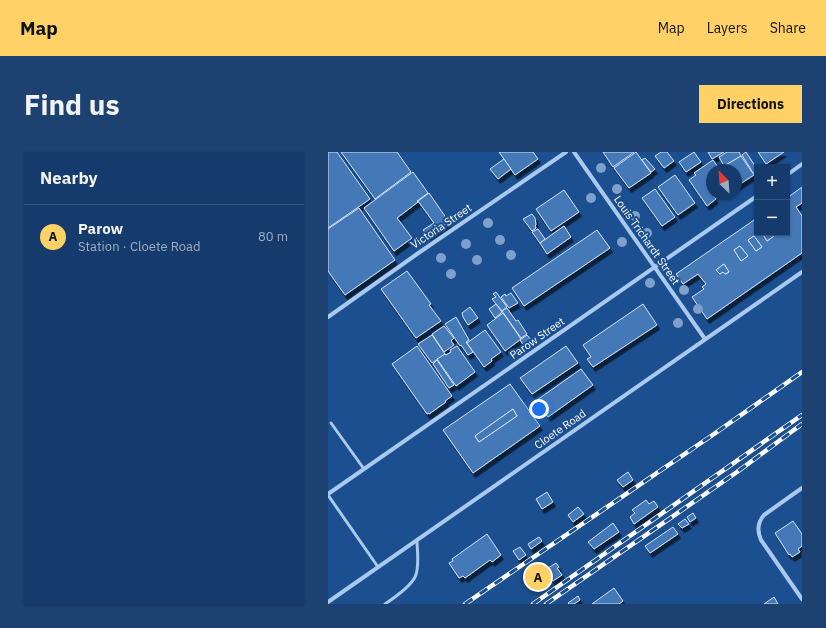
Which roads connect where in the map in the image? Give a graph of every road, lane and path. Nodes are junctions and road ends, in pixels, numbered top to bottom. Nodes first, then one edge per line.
1 (566, 152) edge
2 (574, 152) edge
3 (802, 164) edge
4 (790, 173) edge
5 (754, 198) edge
6 (655, 266) junction
7 (802, 272) edge
8 (328, 317) edge
9 (705, 339) junction
10 (332, 423) dead end
11 (364, 469) junction
12 (802, 488) edge
13 (328, 495) edge
14 (417, 539) junction
15 (378, 567) junction
16 (802, 600) edge
17 (328, 602) edge
18 (385, 604) edge

1 - 8 street, Victoria Street
2 - 6 street, Louis Trichardt Street
3 - 4 street
5 - 6 street, Parow Street
6 - 9 street, Louis Trichardt Street
6 - 11 street, Parow Street
7 - 9 street, Cloete Road
9 - 14 street, Cloete Road
10 - 11 lane
11 - 13 street, Parow Street
12 - 16 street
13 - 15 lane
14 - 15 street, Cloete Road
14 - 18 lane
15 - 17 street, Cloete Road

